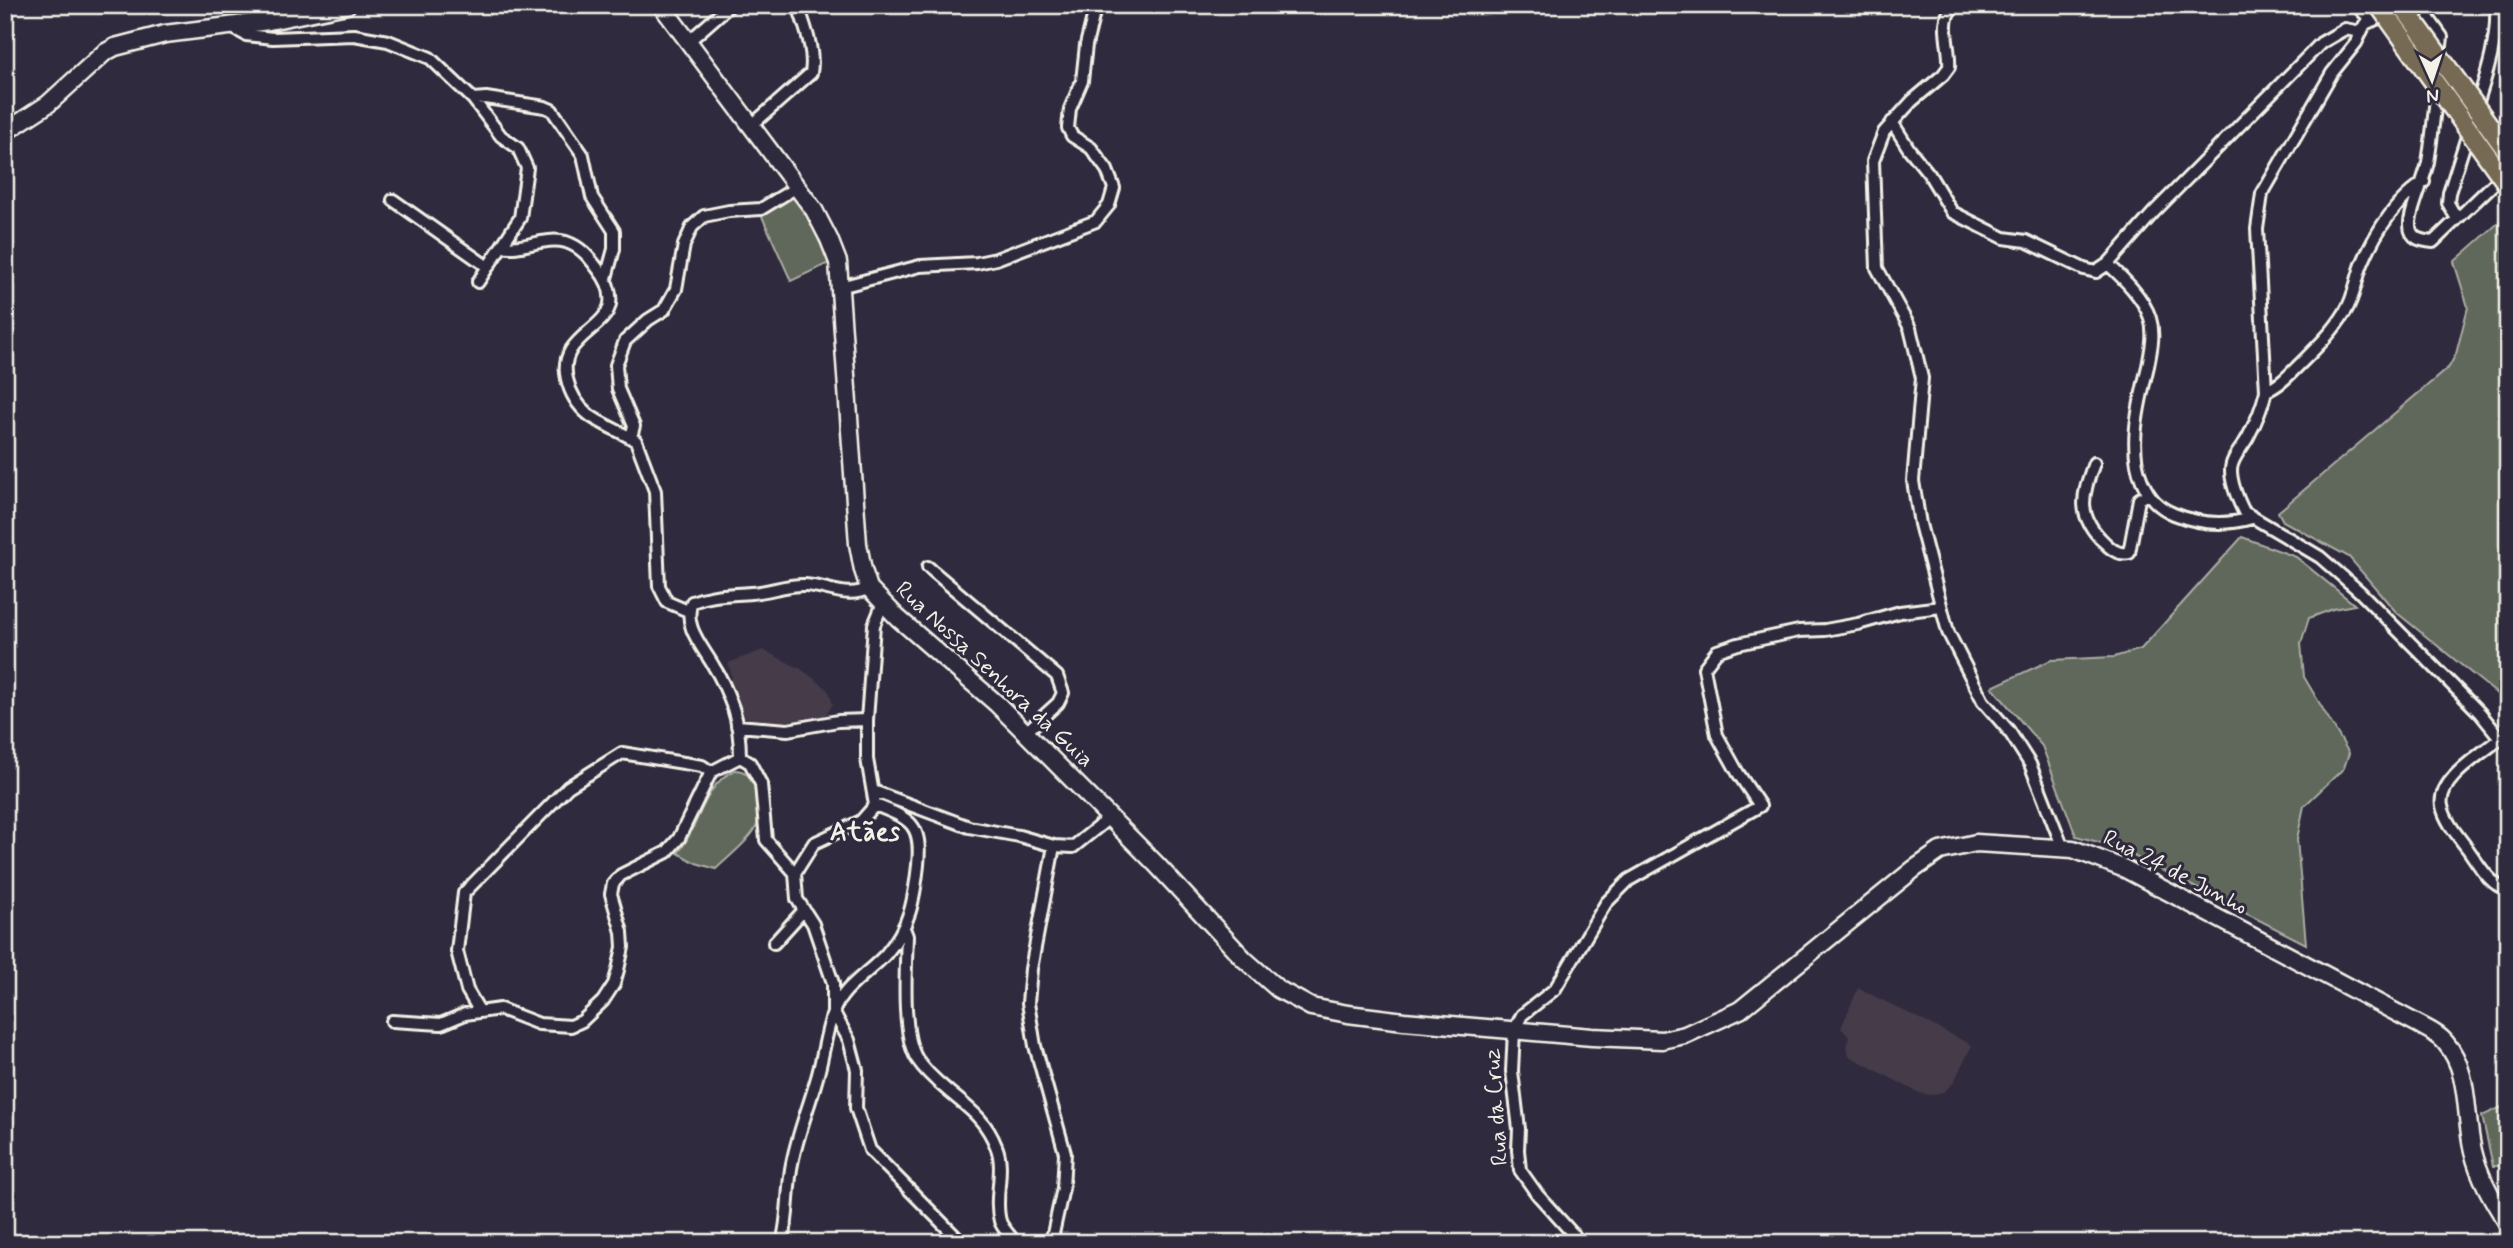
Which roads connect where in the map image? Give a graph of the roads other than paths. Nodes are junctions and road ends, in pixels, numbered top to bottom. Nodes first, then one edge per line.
1 (347, 5) edge
2 (662, 5) edge
3 (730, 5) edge
4 (798, 5) edge
5 (1096, 5) edge
6 (1954, 5) edge
7 (2356, 5) edge
8 (2402, 5) edge
9 (2496, 5) edge
10 (2375, 13) edge
11 (228, 26) junction
12 (2361, 32) junction
13 (688, 42) junction
14 (473, 99) junction
15 (1892, 122) junction
16 (752, 125) junction
17 (5, 132) edge
18 (2508, 152) edge
19 (2508, 171) edge
20 (2424, 182) junction
21 (2508, 185) edge
22 (797, 187) junction
23 (393, 200) dead end
24 (2457, 219) junction
25 (503, 246) junction
26 (2108, 264) junction
27 (488, 267) junction
28 (606, 278) junction
29 (478, 282) dead end
30 (840, 287) junction
31 (2266, 391) junction
32 (631, 437) junction
33 (2094, 463) dead end
34 (2148, 494) junction
35 (2252, 518) junction
36 (928, 567) dead end
37 (869, 588) junction
38 (883, 603) junction
39 (1941, 607) junction
40 (688, 611) junction
41 (867, 720) junction
42 (737, 726) junction
43 (1026, 732) junction
44 (2504, 736) edge
45 (740, 757) junction
46 (711, 772) junction
47 (873, 791) junction
48 (875, 805) junction
49 (1109, 818) junction
50 (1054, 846) junction
51 (2063, 848) junction
52 (795, 873) junction
53 (2508, 890) edge
54 (804, 910) junction
55 (904, 929) junction
56 (774, 943) dead end
57 (833, 1011) junction
58 (480, 1012) junction
59 (392, 1021) dead end
60 (1514, 1031) junction
61 (2508, 1224) edge
62 (782, 1243) edge
63 (962, 1243) edge
64 (1015, 1243) edge
65 (1051, 1243) edge
66 (1580, 1243) edge

1 - 11 main road
2 - 13 main road, Rua Nossa Senhora da Guia
3 - 13 street
4 - 16 street
5 - 30 street
6 - 15 street
7 - 10 street
8 - 18 highway, bridge
9 - 24 street
10 - 12 street
10 - 20 street
10 - 21 highway, bridge
11 - 14 street
11 - 17 main road
12 - 26 street
12 - 31 street
13 - 16 main road, Rua Nossa Senhora da Guia
14 - 25 street
14 - 28 street
15 - 26 street
15 - 39 street
16 - 22 main road, Rua Nossa Senhora da Guia
19 - 24 street
20 - 24 street
20 - 31 street
22 - 30 main road, Rua Nossa Senhora da Guia
22 - 32 street
23 - 27 street
25 - 27 street
25 - 28 street
26 - 34 street
27 - 29 street
28 - 32 street
30 - 37 main road, Rua Nossa Senhora da Guia
31 - 35 street
32 - 40 street
33 - 34 street
34 - 35 street
35 - 44 street
36 - 43 street
37 - 38 main road, Rua Nossa Senhora da Guia
37 - 40 street
38 - 41 street
38 - 43 main road, Rua Nossa Senhora da Guia
39 - 51 street
39 - 60 street
40 - 42 street
41 - 42 street
41 - 47 street
42 - 45 street
43 - 49 main road, Rua Nossa Senhora da Guia
44 - 53 street
45 - 46 street
45 - 52 street
46 - 58 street
46 - 58 street
47 - 48 street
47 - 50 street
48 - 52 street
48 - 55 street
49 - 50 street
49 - 60 main road, Rua Nossa Senhora da Guia
50 - 65 street
51 - 60 main road, Rua 24 de Junho
51 - 61 main road, Rua 24 de Junho
52 - 54 street
54 - 56 street
54 - 57 street
55 - 57 street
55 - 64 street
57 - 62 street
57 - 63 street
58 - 59 street
60 - 66 street, Rua da Cruz

